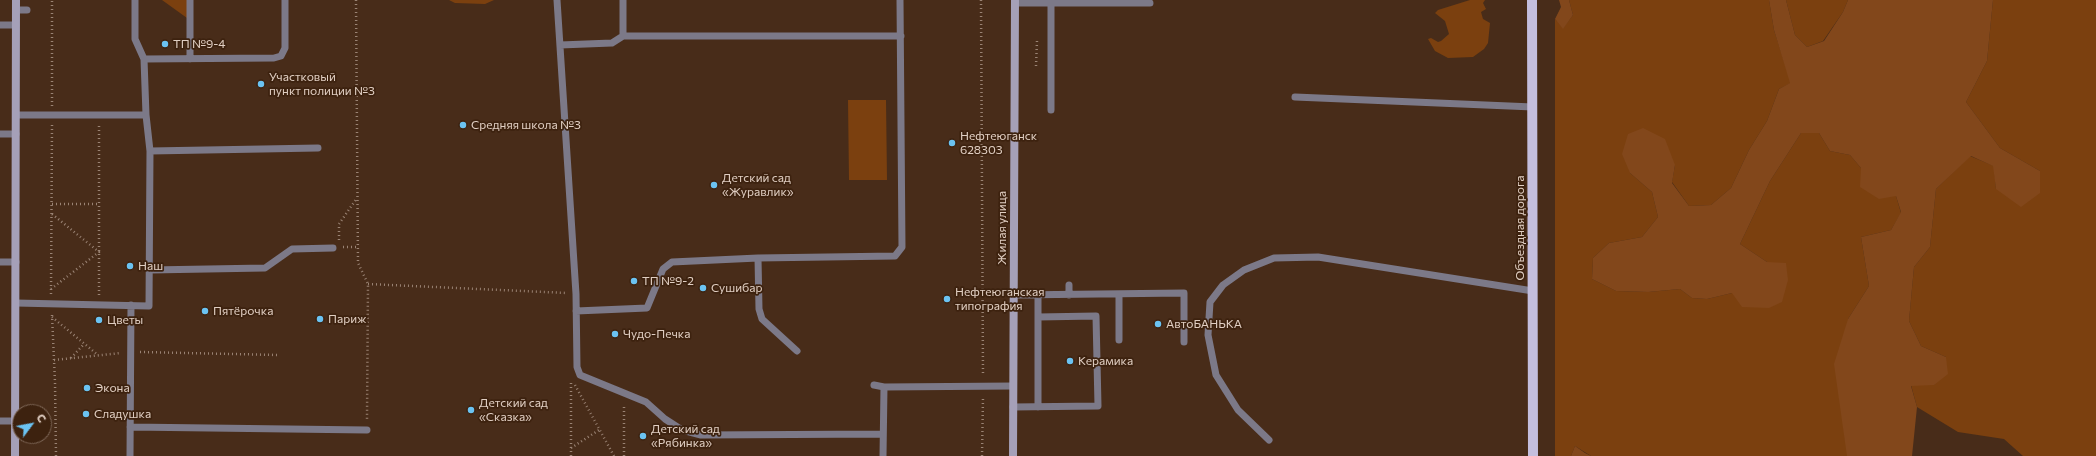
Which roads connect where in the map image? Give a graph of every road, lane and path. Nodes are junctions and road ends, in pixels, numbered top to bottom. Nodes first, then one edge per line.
1 (16, 0) edge
2 (52, 0) edge
3 (135, 0) edge
4 (190, 0) edge
5 (285, 0) edge
6 (356, 0) edge
7 (557, 0) edge
8 (623, 0) edge
9 (900, 0) edge
10 (981, 0) edge
11 (1532, 0) edge
12 (1015, 1) edge
13 (1051, 1) edge
14 (1150, 3) dead end
15 (16, 10) junction
16 (27, 10) dead end
17 (0, 25) edge
18 (16, 25) junction
19 (623, 36) junction
20 (900, 36) junction
21 (1037, 42) dead end
22 (560, 45) junction
23 (190, 58) junction
24 (144, 59) junction
25 (1036, 66) dead end
26 (1295, 97) dead end
27 (1533, 107) junction
28 (1051, 110) dead end
29 (16, 115) junction
30 (52, 115) junction
31 (99, 115) junction
32 (146, 115) junction
33 (0, 134) edge
34 (16, 134) junction
35 (318, 148) dead end
36 (150, 151) junction
37 (357, 198) junction
38 (52, 204) junction
39 (99, 204) junction
40 (52, 214) junction
41 (358, 247) junction
42 (333, 248) dead end
43 (99, 252) junction
44 (758, 258) junction
45 (0, 262) edge
46 (16, 262) junction
47 (150, 270) junction
48 (368, 284) junction
49 (1069, 285) dead end
50 (51, 289) junction
51 (1532, 291) junction
52 (576, 294) junction
53 (1118, 294) junction
54 (1014, 295) junction
55 (1038, 295) junction
56 (1069, 295) junction
57 (16, 303) junction
58 (51, 304) junction
59 (98, 305) junction
60 (132, 305) junction
61 (576, 311) junction
62 (52, 317) junction
63 (1038, 317) junction
64 (1119, 340) dead end
65 (1184, 342) dead end
66 (84, 344) junction
67 (797, 351) dead end
68 (131, 352) junction
69 (98, 355) junction
70 (278, 355) dead end
71 (70, 358) junction
72 (54, 360) junction
73 (578, 381) dead end
74 (874, 385) dead end
75 (1013, 386) junction
76 (884, 387) junction
77 (983, 387) junction
78 (624, 402) dead end
79 (15, 404) edge
80 (1013, 407) junction
81 (1038, 407) junction
82 (0, 421) edge
83 (12, 421) edge
84 (130, 426) junction
85 (367, 430) joint
86 (600, 430) dead end
87 (883, 434) junction
88 (1269, 440) dead end
89 (15, 444) edge
90 (570, 448) junction
91 (15, 456) edge
92 (56, 456) edge
93 (130, 456) edge
94 (570, 456) edge
95 (624, 456) edge
96 (883, 456) edge
97 (982, 456) edge
98 (1013, 456) edge
99 (1533, 456) edge

1 - 15 main road
2 - 30 path
3 - 24 lane
4 - 23 lane
5 - 23 lane
6 - 37 path
7 - 22 lane
8 - 19 lane
9 - 20 lane
10 - 77 path
11 - 27 main road, Объездная дорога
12 - 13 lane
12 - 54 main road, Жилая улица
13 - 14 lane
13 - 28 lane
15 - 16 lane
15 - 18 main road
17 - 18 lane
18 - 29 main road
19 - 20 lane
19 - 22 lane
20 - 44 lane
21 - 25 path
22 - 52 lane
23 - 24 lane
24 - 32 lane
26 - 27 lane
27 - 51 main road, Объездная дорога
29 - 30 lane
29 - 34 main road
30 - 31 lane
30 - 38 path
31 - 32 lane
31 - 39 path
32 - 36 lane
33 - 34 lane
34 - 46 main road
35 - 36 lane
36 - 47 lane
37 - 41 path
37 - 41 path
38 - 39 path
38 - 40 path
39 - 43 path
40 - 43 path
40 - 50 path
41 - 48 path
42 - 47 lane
43 - 50 path
43 - 59 path
44 - 61 lane
44 - 67 lane
45 - 46 lane
46 - 57 main road
47 - 60 lane
48 - 52 path
48 - 85 path
49 - 56 lane
50 - 58 path
51 - 88 lane
51 - 99 main road, Объездная дорога
52 - 61 lane
53 - 56 lane
53 - 64 lane
53 - 65 lane
54 - 55 lane
54 - 75 main road, Жилая улица
55 - 56 lane
55 - 63 lane
57 - 58 lane
57 - 79 main road
58 - 59 lane
58 - 62 path
59 - 60 lane
60 - 68 lane
61 - 87 lane
62 - 66 path
62 - 72 path
63 - 81 lane
63 - 81 lane
66 - 69 path
66 - 71 path
68 - 69 path
68 - 70 path
68 - 84 lane
69 - 71 path
71 - 72 path
72 - 92 path
73 - 90 path
74 - 76 lane
75 - 77 lane
75 - 80 main road, Жилая улица
76 - 77 lane
76 - 87 lane
77 - 97 path
78 - 95 path
80 - 81 lane
80 - 98 main road, Жилая улица
82 - 83 lane
84 - 85 lane
84 - 93 lane
86 - 90 path
87 - 96 lane
89 - 91 main road
90 - 94 path

